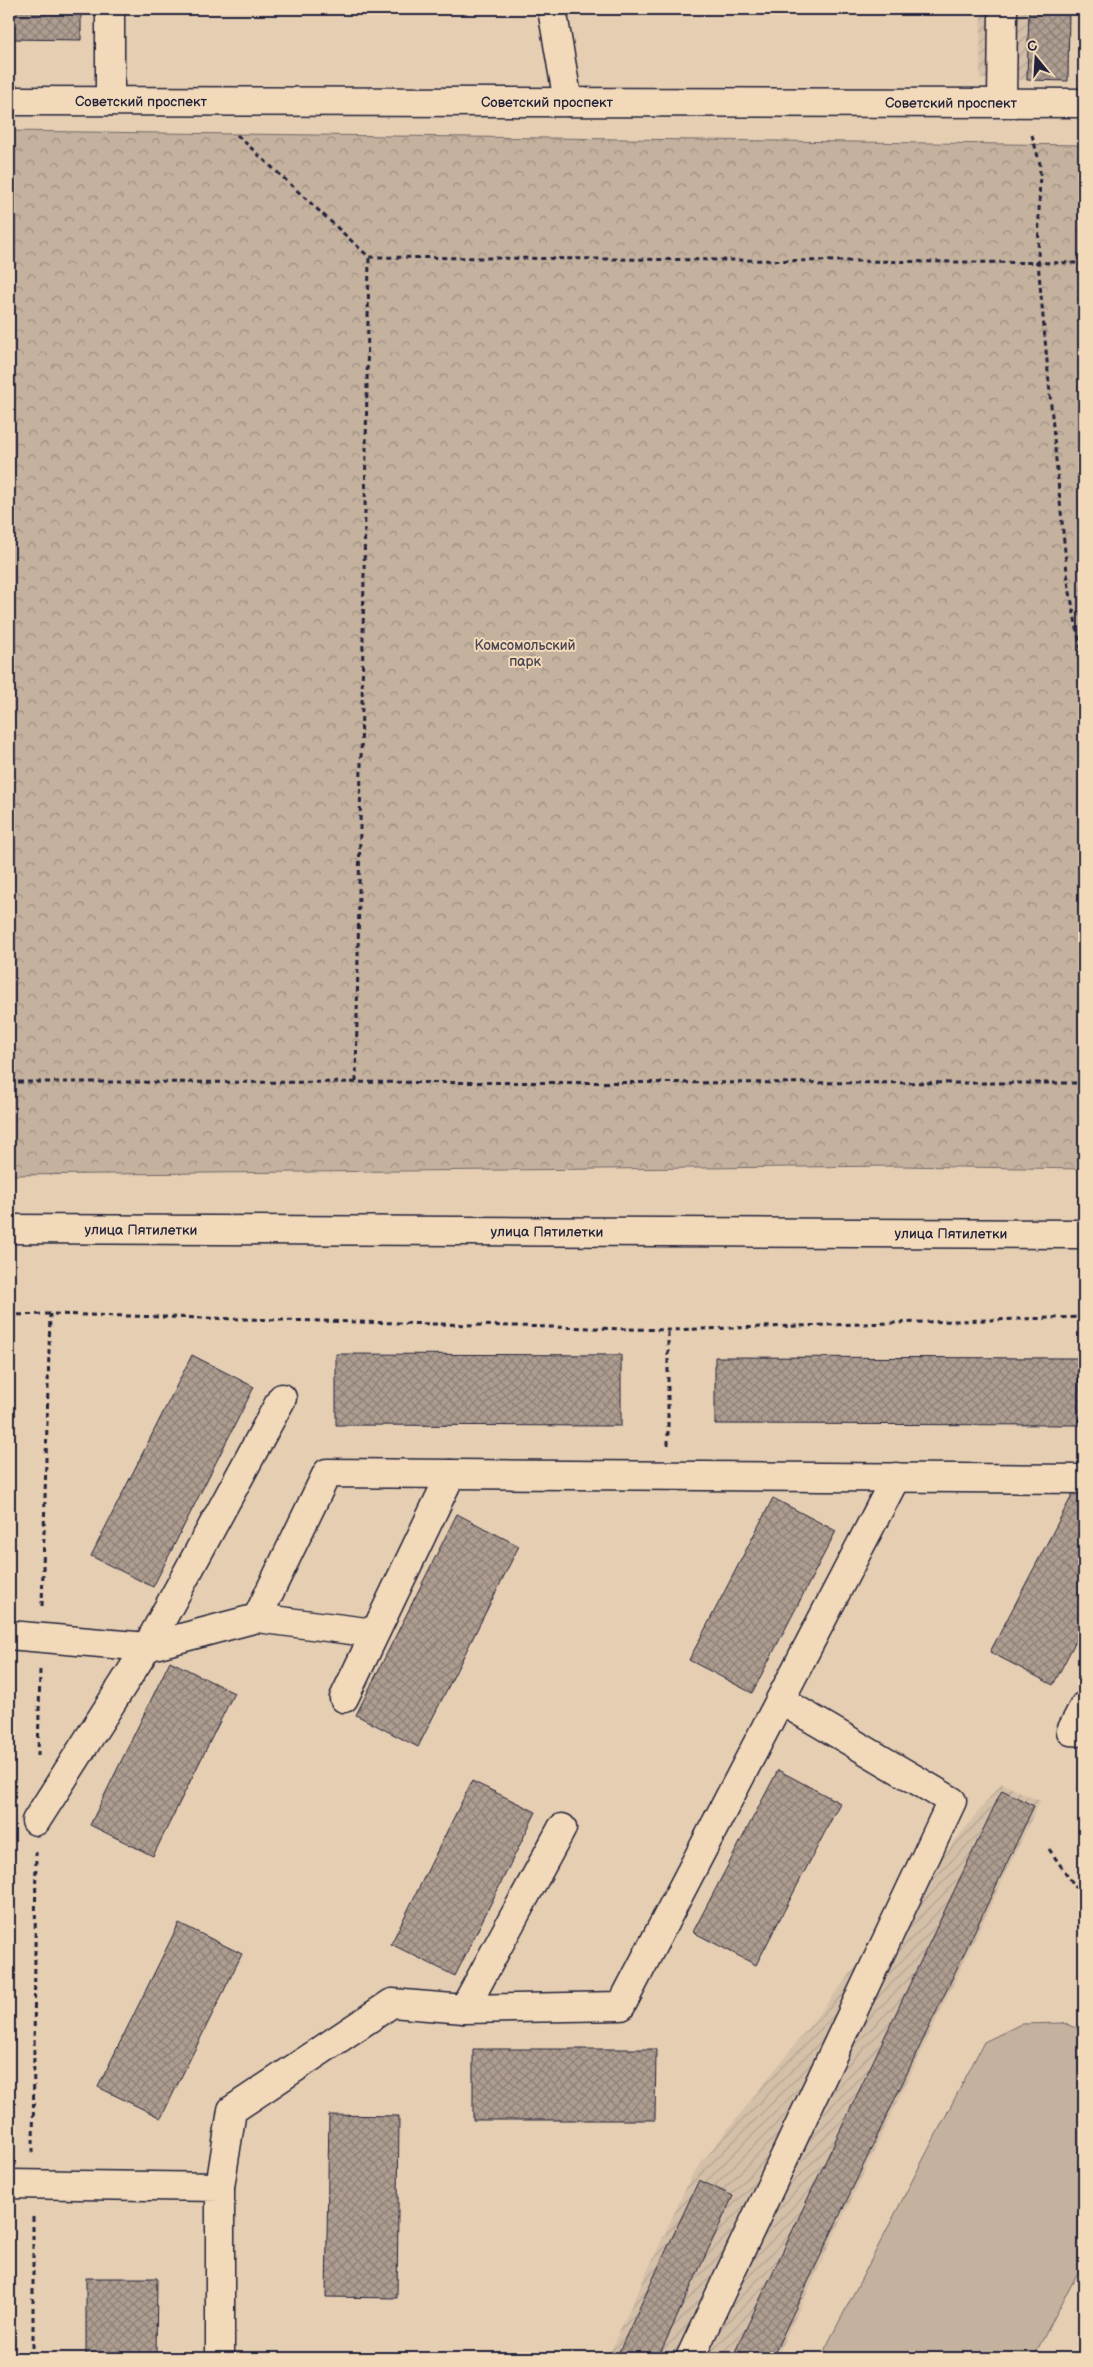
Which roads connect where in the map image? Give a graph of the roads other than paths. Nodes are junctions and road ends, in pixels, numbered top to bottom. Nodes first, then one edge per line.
1 (110, 9) edge
2 (552, 9) edge
3 (1003, 9) edge
4 (9, 101) edge
5 (110, 101) junction
6 (568, 102) junction
7 (1013, 103) junction
8 (1084, 103) edge
9 (9, 1229) edge
10 (1084, 1234) edge
11 (282, 1398) dead end
12 (451, 1474) junction
13 (896, 1477) junction
14 (1084, 1479) edge
15 (257, 1618) junction
16 (374, 1634) junction
17 (9, 1635) edge
18 (147, 1647) junction
19 (344, 1698) dead end
20 (780, 1700) junction
21 (1084, 1706) edge
22 (1084, 1732) edge
23 (36, 1821) dead end
24 (562, 1828) dead end
25 (464, 2009) junction
26 (9, 2184) edge
27 (220, 2187) junction
28 (220, 2358) edge
29 (690, 2358) edge

1 - 5 street
2 - 6 street
3 - 7 street
4 - 5 street, Советский проспект
5 - 6 street, Советский проспект
6 - 7 street, Советский проспект
7 - 8 street, Советский проспект
9 - 10 street, улица Пятилетки
11 - 18 street
12 - 13 street
12 - 15 street
12 - 16 street
13 - 14 street
13 - 20 street
15 - 16 street
15 - 18 street
16 - 19 street
17 - 18 street
18 - 23 street
20 - 25 street
20 - 29 street
21 - 22 street
24 - 25 street
25 - 27 street
26 - 27 street
27 - 28 street

